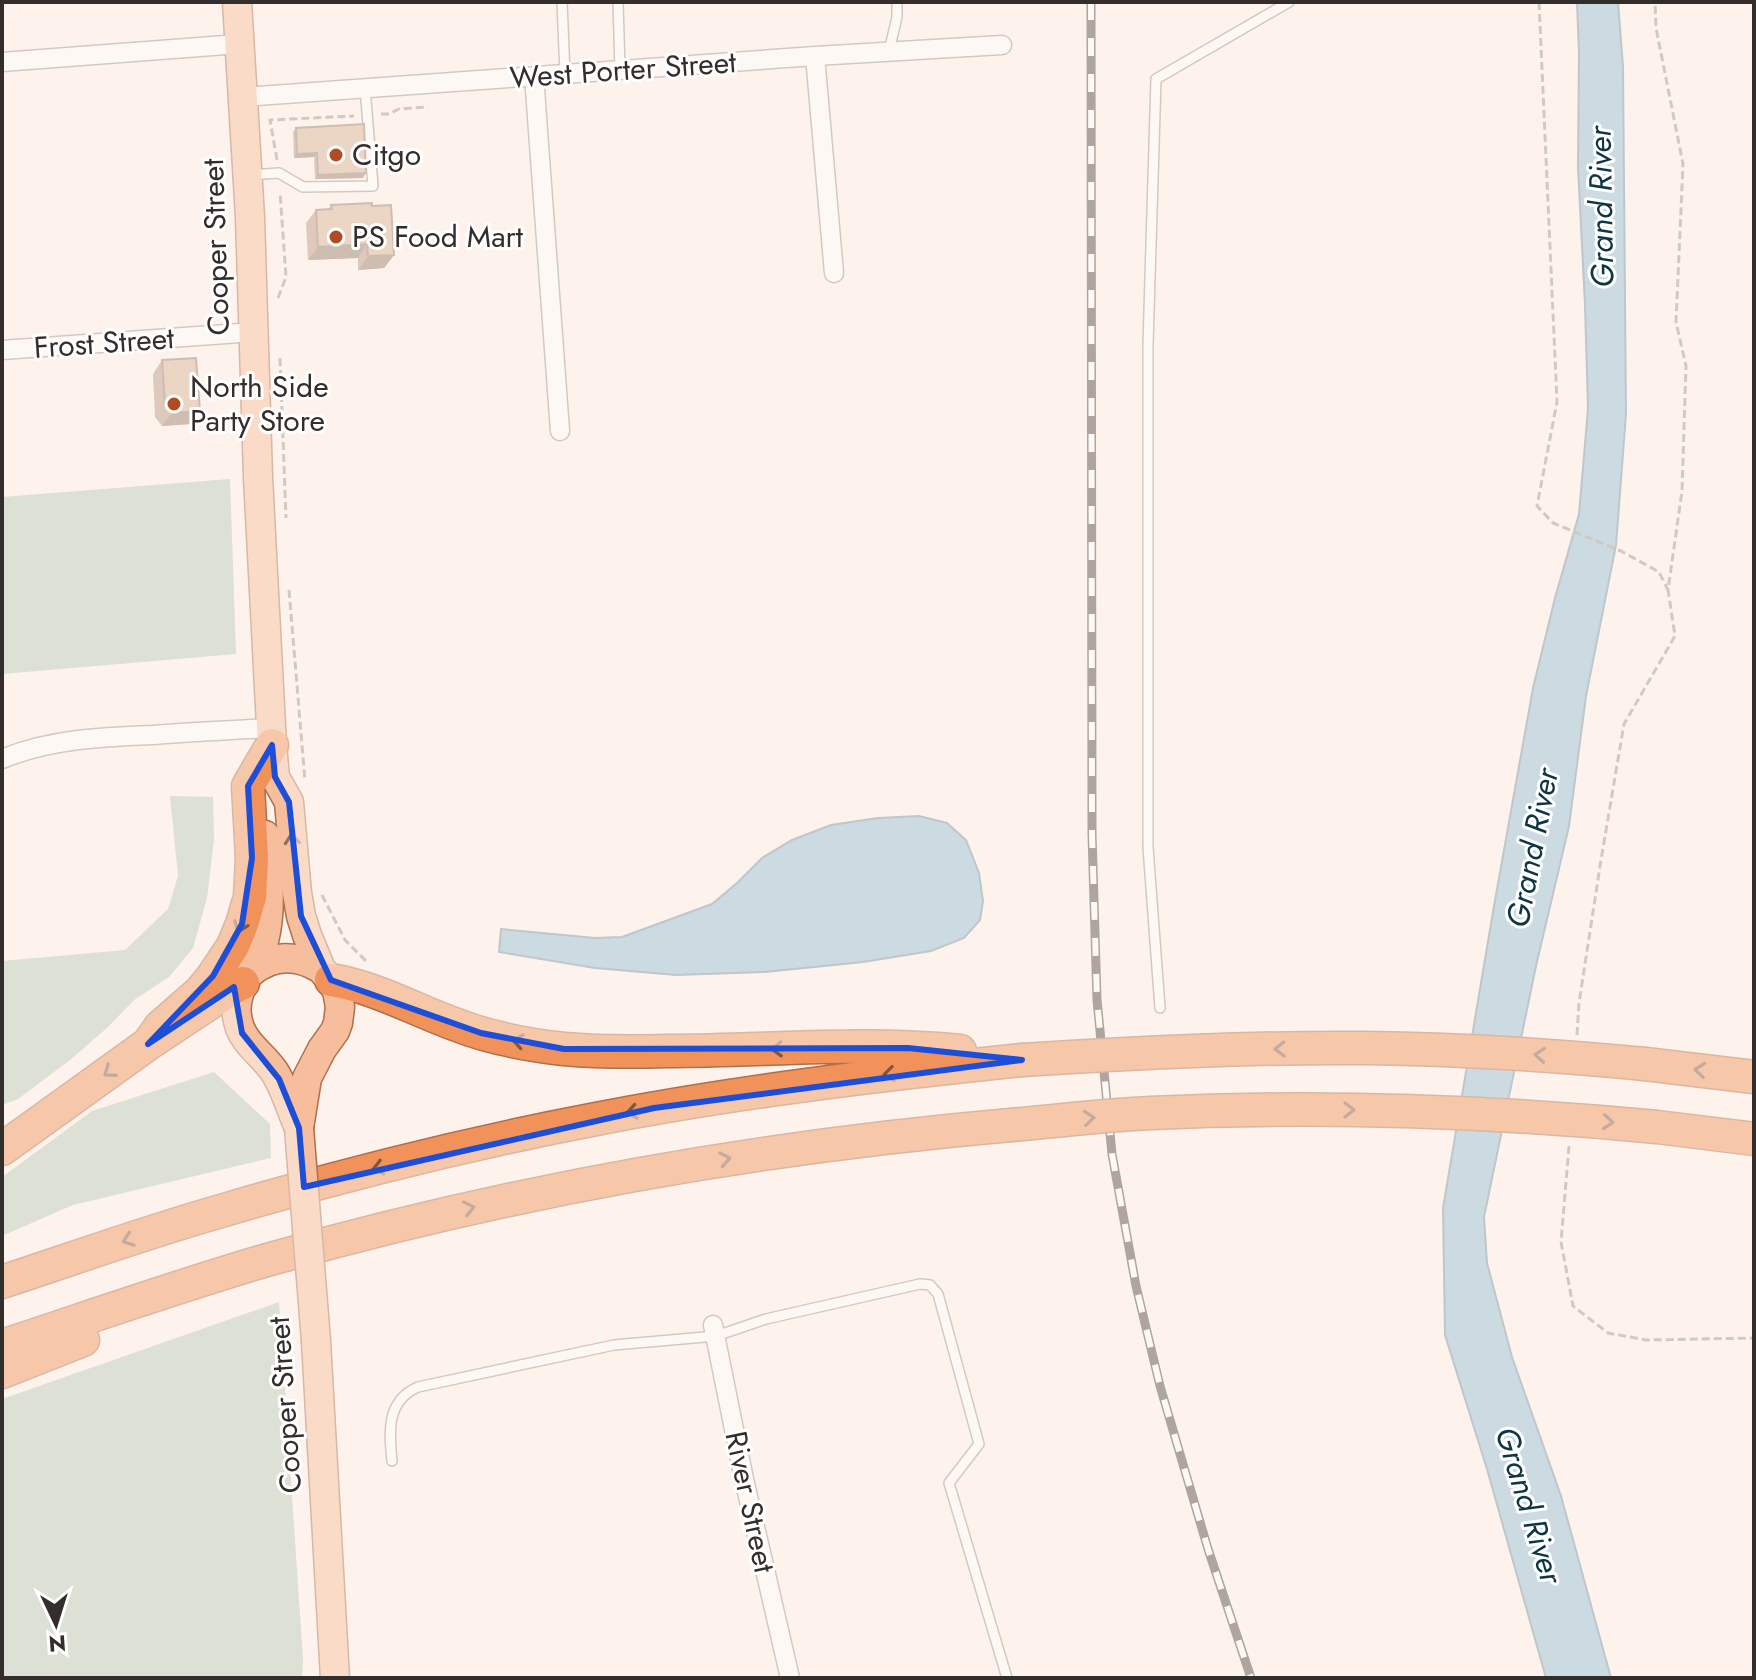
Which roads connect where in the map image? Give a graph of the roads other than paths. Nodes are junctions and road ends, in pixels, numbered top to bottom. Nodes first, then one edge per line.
1 (237, 2) edge
2 (562, 2) edge
3 (618, 2) edge
4 (897, 2) edge
5 (1289, 2) edge
6 (239, 44) junction
7 (1002, 45) dead end
8 (889, 51) junction
9 (815, 56) junction
10 (2, 62) edge
11 (620, 70) junction
12 (565, 74) junction
13 (534, 76) junction
14 (365, 88) junction
15 (243, 97) junction
16 (248, 175) junction
17 (834, 273) dead end
18 (254, 332) junction
19 (2, 350) edge
20 (560, 431) dead end
21 (271, 736) junction
22 (2, 759) edge
23 (275, 777) junction
24 (326, 974) junction
25 (247, 978) junction
26 (1160, 1008) dead end
27 (148, 1044) junction
28 (322, 1049) junction
29 (258, 1052) junction
30 (1022, 1060) junction
31 (1754, 1077) edge
32 (299, 1128) junction
33 (1754, 1139) edge
34 (2, 1149) edge
35 (340, 1241) junction
36 (2, 1282) edge
37 (714, 1331) junction
38 (2, 1346) edge
39 (2, 1372) edge
40 (392, 1461) dead end
41 (335, 1678) edge
42 (790, 1678) edge
43 (1007, 1678) edge

1 - 6 main road, Cooper Street
2 - 12 lane
3 - 11 lane
4 - 8 lane
5 - 26 lane
6 - 10 street
6 - 15 main road, Cooper Street
7 - 8 street, West Porter Street
8 - 9 street, West Porter Street
9 - 11 street, West Porter Street
9 - 17 street
11 - 12 street, West Porter Street
12 - 13 street, West Porter Street
13 - 14 street, West Porter Street
13 - 20 street
14 - 15 street, West Porter Street
14 - 16 lane
15 - 16 main road, Cooper Street
16 - 18 main road, Cooper Street
18 - 19 street, Frost Street
18 - 21 main road, Cooper Street
21 - 22 street
21 - 23 main road, Cooper Street
21 -> 27 highway
24 -> 23 main road, Cooper Street
23 - 25 main road, Cooper Street
24 - 25 main road
24 - 28 main road, Cooper Street
30 -> 24 highway
25 - 27 highway
25 - 29 main road, Cooper Street
27 -> 34 highway
28 - 29 main road
28 - 32 main road, Cooper Street
29 - 32 main road, Cooper Street
31 -> 30 highway, bridge
30 -> 36 highway
32 - 41 main road, Cooper Street, bridge
35 -> 33 highway, bridge
35 - 38 highway
35 - 39 highway
37 - 40 lane
37 - 42 street, River Street
37 - 43 lane

